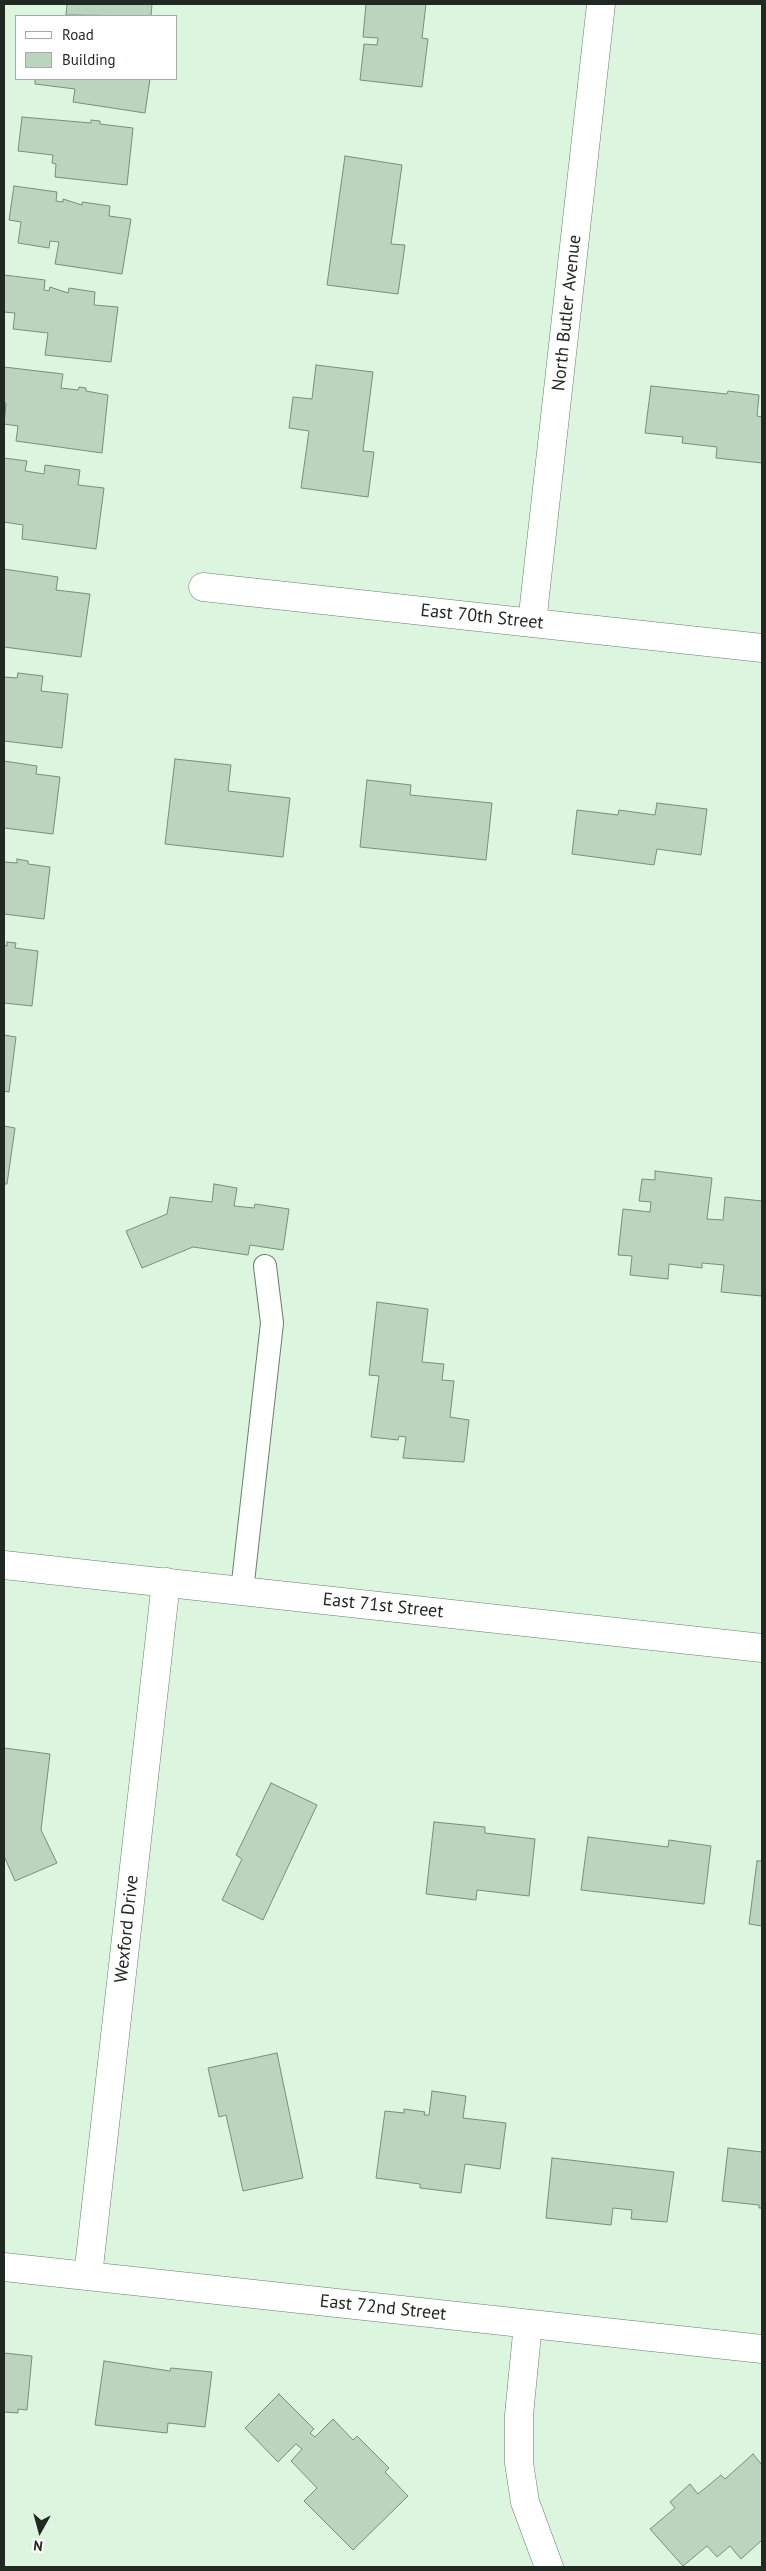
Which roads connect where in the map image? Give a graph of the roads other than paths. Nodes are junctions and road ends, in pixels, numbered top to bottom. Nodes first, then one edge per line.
1 (601, 4) edge
2 (202, 587) dead end
3 (532, 623) junction
4 (762, 648) edge
5 (265, 1266) dead end
6 (4, 1565) edge
7 (166, 1582) junction
8 (242, 1591) junction
9 (762, 1648) edge
10 (4, 2267) edge
11 (88, 2276) junction
12 (528, 2324) junction
13 (762, 2349) edge
14 (549, 2567) edge

1 - 3 street, North Butler Avenue
2 - 3 street, East 70th Street
3 - 4 street, East 70th Street
5 - 8 lane
6 - 7 street, East 71st Street
7 - 8 street, East 71st Street
7 - 11 street, Wexford Drive
8 - 9 street, East 71st Street
10 - 11 street, East 72nd Street
11 - 12 street, East 72nd Street
12 - 13 street, East 72nd Street
12 - 14 street

